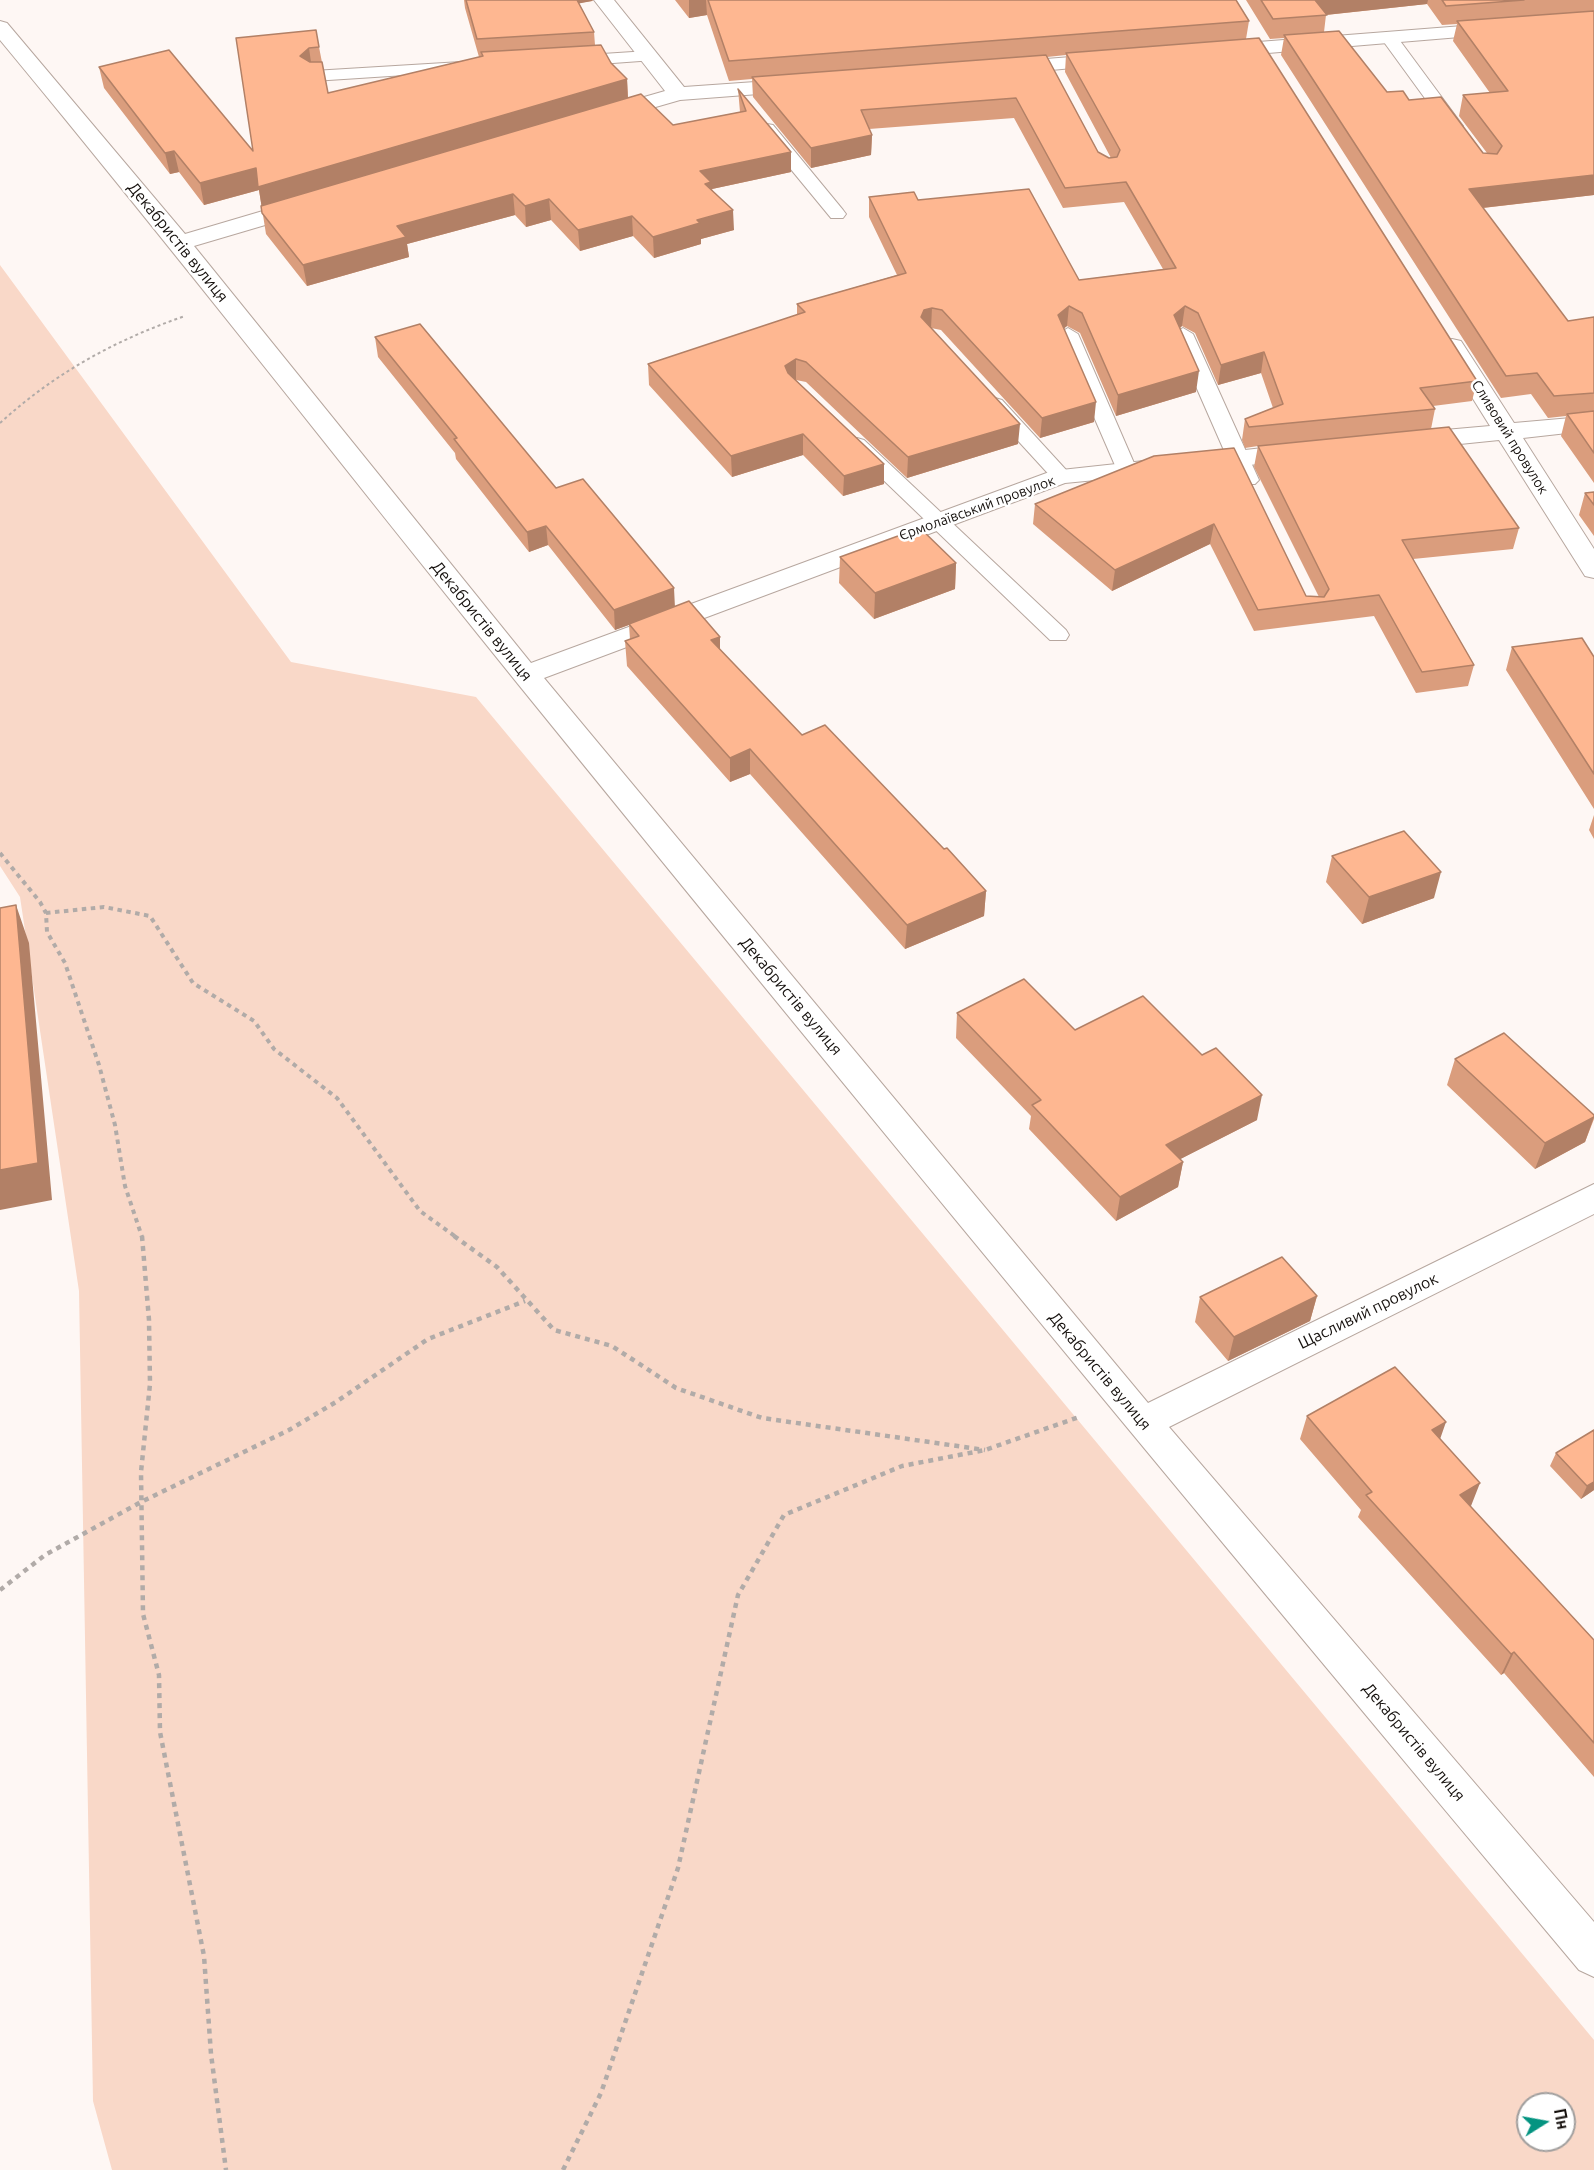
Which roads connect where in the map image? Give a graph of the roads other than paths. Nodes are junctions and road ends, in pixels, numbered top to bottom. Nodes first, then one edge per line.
1 (604, 0) edge
2 (0, 27) edge
3 (1526, 27) edge
4 (1258, 38) junction
5 (1389, 38) junction
6 (1205, 53) edge
7 (648, 56) junction
8 (1133, 58) edge
9 (552, 62) edge
10 (1050, 65) junction
11 (481, 66) edge
12 (1277, 68) edge
13 (992, 69) edge
14 (313, 76) edge
15 (817, 83) edge
16 (1060, 84) edge
17 (735, 90) junction
18 (678, 94) junction
19 (587, 121) edge
20 (1465, 140) edge
21 (327, 199) edge
22 (837, 214) dead end
23 (180, 243) junction
24 (1443, 330) edge
25 (1068, 334) edge
26 (1183, 334) edge
27 (980, 388) edge
28 (1594, 423) edge
29 (839, 427) edge
30 (1506, 431) junction
31 (1390, 443) edge
32 (1320, 450) edge
33 (1238, 459) junction
34 (1127, 470) junction
35 (1061, 476) junction
36 (1258, 499) edge
37 (939, 522) junction
38 (1594, 570) edge
39 (1058, 635) dead end
40 (526, 675) junction
41 (1594, 1198) edge
42 (1143, 1423) junction
43 (1594, 1955) edge

1 - 7 street
2 - 23 street, Декабристів вулиця
3 - 5 street
4 - 5 street
4 - 6 street
4 - 12 street
5 - 20 lane
7 - 9 lane
7 - 18 street
8 - 10 street
10 - 13 street
10 - 16 lane
11 - 14 lane
15 - 17 street
17 - 18 street
17 - 22 lane
18 - 19 street
21 - 23 street
23 - 40 street, Декабристів вулиця
24 - 30 street, Сливовий провулок
25 - 34 lane
26 - 33 lane
27 - 35 lane
28 - 30 street
29 - 37 lane
30 - 31 street
30 - 38 street, Сливовий провулок
32 - 33 street, Єрмолаївський провулок
33 - 34 street, Єрмолаївський провулок
33 - 36 lane
34 - 35 street, Єрмолаївський провулок
35 - 37 street, Єрмолаївський провулок
37 - 39 lane
37 - 40 street, Єрмолаївський провулок
40 - 42 street, Декабристів вулиця
41 - 42 street, Щасливий провулок
42 - 43 street, Декабристів вулиця

